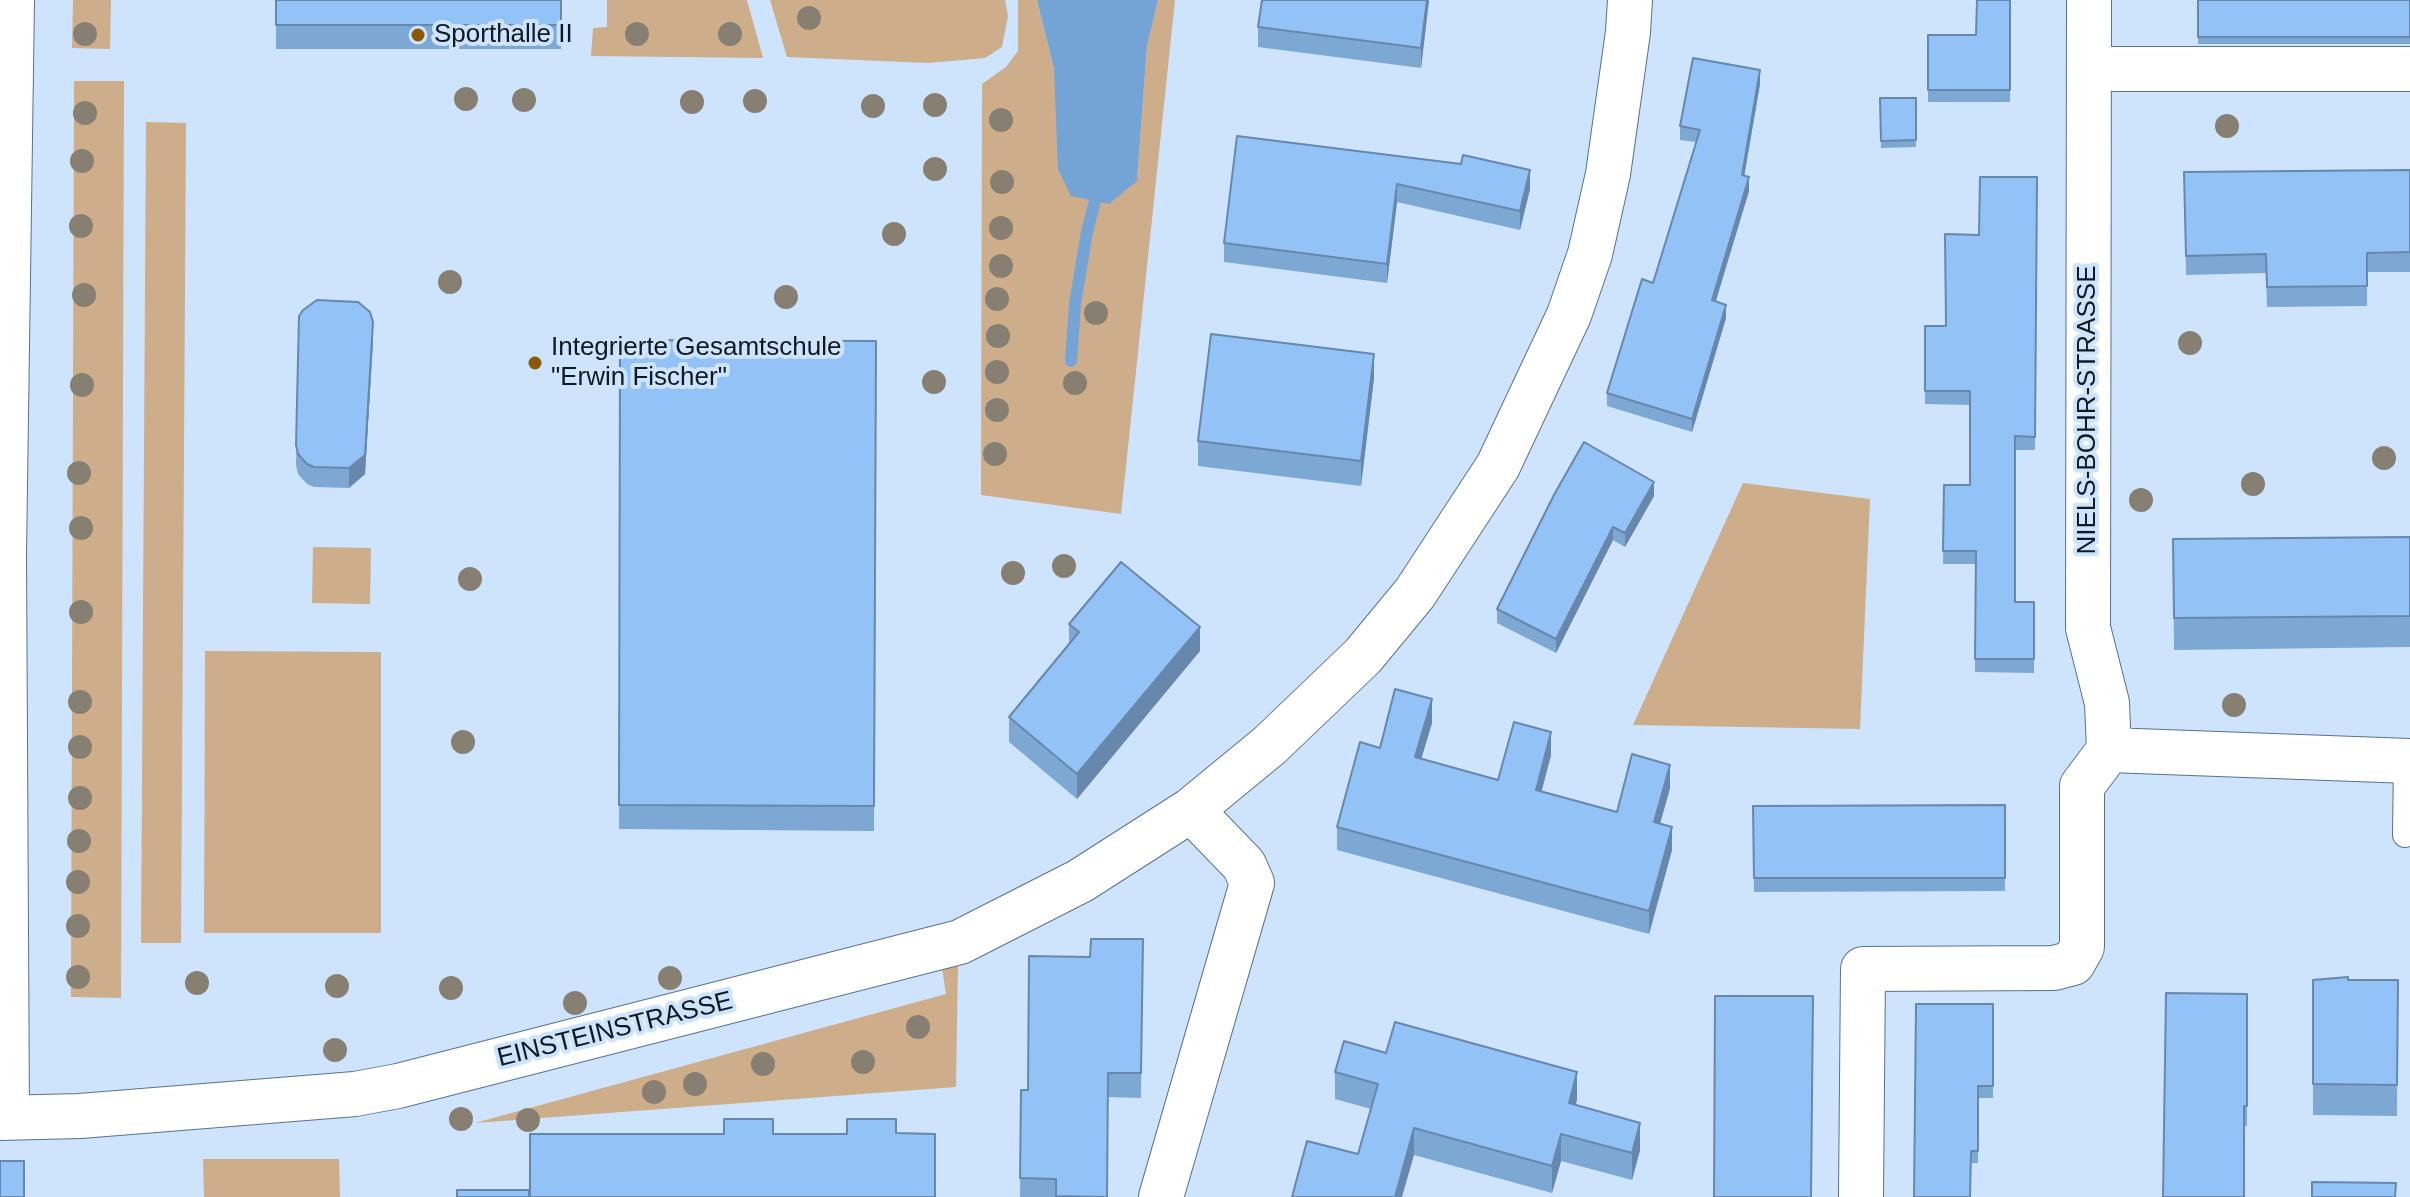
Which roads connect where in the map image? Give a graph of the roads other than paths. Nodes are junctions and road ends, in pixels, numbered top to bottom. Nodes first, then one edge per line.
1 (1630, 0) edge
2 (2089, 0) edge
3 (8, 17) edge
4 (2089, 69) junction
5 (2410, 69) edge
6 (2, 554) edge
7 (2109, 750) junction
8 (2408, 761) edge
9 (1191, 810) junction
10 (2405, 835) dead end
11 (3, 1118) edge
12 (1161, 1197) edge
13 (1861, 1197) edge

1 - 9 street, EINSTEINSTRASSE
2 - 4 street, NIELS-BOHR-STRASSE
3 - 6 street
4 - 5 street
4 - 7 street, NIELS-BOHR-STRASSE
6 - 11 street
7 - 8 street
7 - 13 street
8 - 10 lane
9 - 11 street, EINSTEINSTRASSE
9 - 12 street

